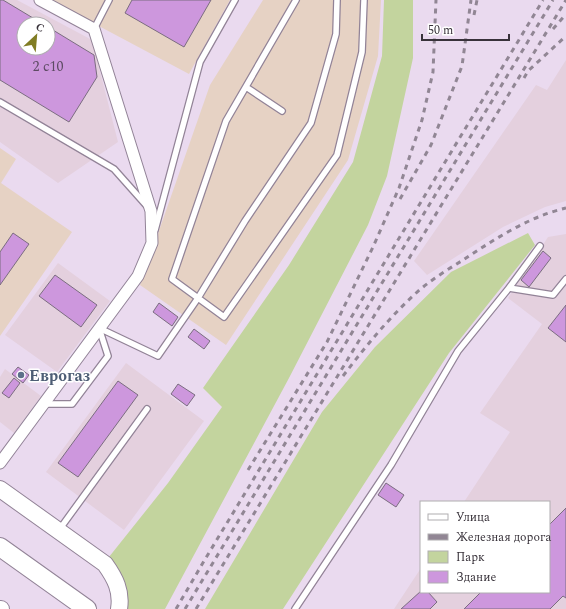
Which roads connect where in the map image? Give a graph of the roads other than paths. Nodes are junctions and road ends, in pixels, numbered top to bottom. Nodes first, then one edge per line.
1 (40, 0) edge
2 (109, 0) edge
3 (235, 0) edge
4 (296, 0) edge
5 (336, 0) edge
6 (364, 0) edge
7 (94, 29) junction
8 (246, 87) junction
9 (0, 102) edge
10 (282, 111) dead end
11 (151, 211) junction
12 (152, 242) junction
13 (540, 246) dead end
14 (566, 278) edge
15 (509, 288) junction
16 (198, 298) junction
17 (99, 328) junction
18 (43, 404) junction
19 (147, 409) dead end
20 (0, 463) edge
21 (0, 489) edge
22 (59, 530) junction
23 (0, 547) edge
24 (87, 609) edge
25 (119, 609) edge
26 (296, 609) edge

1 - 7 street
2 - 7 lane
3 - 12 lane
4 - 8 lane
5 - 16 lane
6 - 16 lane
7 - 11 street
8 - 10 lane
8 - 16 lane
9 - 11 lane
11 - 12 street
12 - 17 street
13 - 15 lane
14 - 15 lane
15 - 26 lane
16 - 17 lane
17 - 18 street
17 - 18 lane
18 - 20 street
19 - 22 lane
21 - 22 street
22 - 25 street
23 - 24 main road

